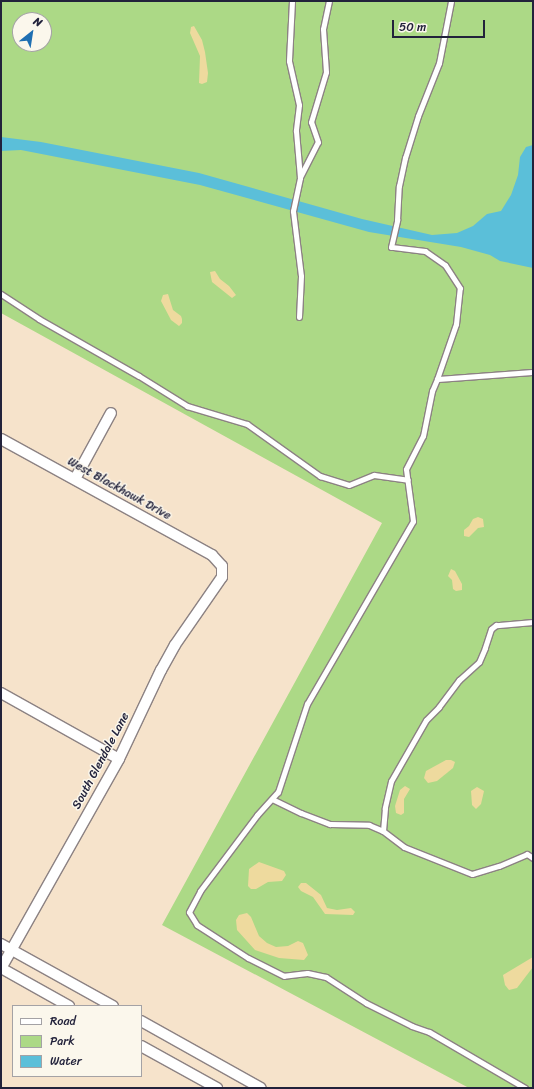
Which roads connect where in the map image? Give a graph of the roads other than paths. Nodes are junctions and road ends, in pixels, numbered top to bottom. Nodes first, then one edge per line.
1 (292, 1) edge
2 (329, 1) edge
3 (451, 1) edge
4 (300, 178) junction
5 (1, 294) edge
6 (299, 317) dead end
7 (533, 372) edge
8 (437, 380) junction
9 (111, 413) dead end
10 (1, 439) edge
11 (75, 479) junction
12 (408, 480) junction
13 (222, 566) joint
14 (533, 622) edge
15 (1, 693) edge
16 (119, 758) junction
17 (272, 799) junction
18 (383, 831) junction
19 (533, 858) edge
20 (1, 944) edge
21 (12, 950) junction
22 (1, 968) edge
23 (68, 1005) edge
24 (111, 1005) edge
25 (142, 1022) edge
26 (142, 1047) edge
27 (217, 1088) edge
28 (261, 1088) edge
29 (525, 1088) edge

1 - 4 lane
2 - 4 lane
3 - 8 lane
4 - 6 lane
5 - 12 lane
7 - 8 lane
8 - 12 lane
9 - 11 street
10 - 11 street, West Blackhawk Drive
11 - 13 street, West Blackhawk Drive
12 - 17 lane
13 - 16 street, South Glendale Lane
14 - 18 lane
15 - 16 street
16 - 21 street, South Glendale Lane
17 - 18 lane
17 - 29 lane
18 - 19 lane
20 - 21 street
21 - 22 street, South Glendale Lane
21 - 24 street
22 - 23 street
25 - 28 street
26 - 27 street

